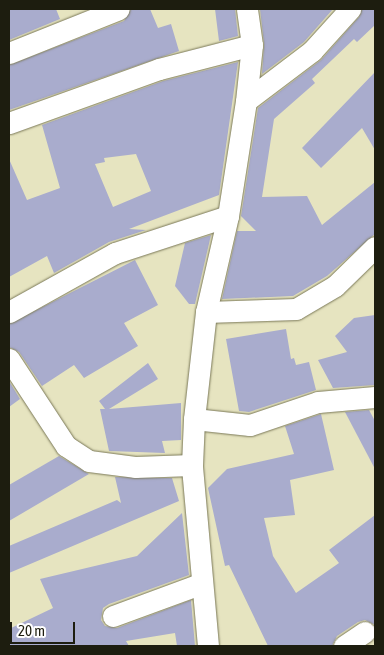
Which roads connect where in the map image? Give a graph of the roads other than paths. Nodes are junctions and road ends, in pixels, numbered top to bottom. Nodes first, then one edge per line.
1 (119, 9) edge
2 (247, 9) edge
3 (350, 9) edge
4 (252, 45) junction
5 (9, 53) edge
6 (246, 102) junction
7 (9, 123) edge
8 (228, 216) junction
9 (375, 247) edge
10 (9, 312) edge
11 (206, 312) junction
12 (9, 359) edge
13 (375, 399) edge
14 (194, 419) junction
15 (192, 465) junction
16 (200, 584) junction
17 (113, 616) dead end
18 (365, 632) dead end
19 (208, 646) edge
20 (344, 646) edge

1 - 5 street
2 - 4 street
3 - 6 street
4 - 6 street
4 - 7 street
6 - 8 street
8 - 10 street
8 - 11 street
9 - 11 street
11 - 14 street
12 - 15 street
13 - 14 street
14 - 15 street
15 - 16 street
16 - 17 street
16 - 19 street
18 - 20 street

